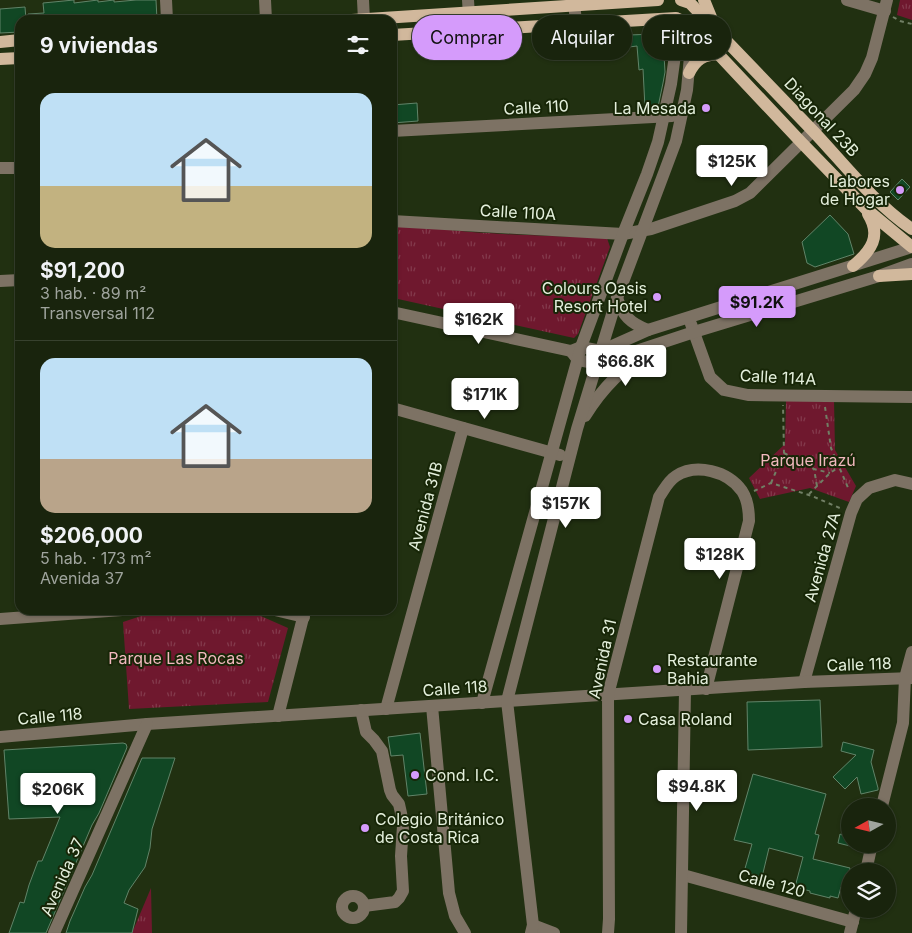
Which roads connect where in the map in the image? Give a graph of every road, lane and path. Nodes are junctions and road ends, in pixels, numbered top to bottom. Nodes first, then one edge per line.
1 (166, 0) edge
2 (265, 0) edge
3 (363, 0) edge
4 (658, 0) edge
5 (677, 0) edge
6 (704, 0) edge
7 (847, 0) edge
8 (687, 1) edge
9 (575, 3) edge
10 (468, 6) edge
11 (886, 6) edge
12 (167, 15) edge
13 (266, 15) edge
14 (361, 15) edge
15 (397, 15) edge
16 (676, 15) edge
17 (689, 15) edge
18 (701, 15) edge
19 (710, 15) edge
20 (912, 24) edge
21 (412, 34) edge
22 (397, 35) edge
23 (15, 40) edge
24 (0, 42) edge
25 (731, 46) edge
26 (15, 58) edge
27 (0, 59) edge
28 (674, 60) edge
29 (690, 60) edge
30 (698, 60) edge
31 (725, 60) edge
32 (689, 73) junction
33 (665, 116) junction
34 (682, 116) junction
35 (397, 131) edge
36 (813, 131) junction
37 (801, 142) junction
38 (0, 168) edge
39 (15, 168) edge
40 (866, 209) junction
41 (397, 221) edge
42 (912, 229) edge
43 (642, 230) junction
44 (622, 234) junction
45 (912, 247) edge
46 (912, 264) edge
47 (854, 266) junction
48 (912, 274) edge
49 (879, 276) junction
50 (15, 280) edge
51 (0, 281) edge
52 (617, 298) junction
53 (397, 313) edge
54 (689, 317) junction
55 (648, 330) junction
56 (694, 332) junction
57 (670, 340) junction
58 (601, 351) junction
59 (577, 353) junction
60 (597, 364) junction
61 (782, 396) junction
62 (825, 396) junction
63 (912, 397) edge
64 (397, 409) edge
65 (463, 428) junction
66 (577, 429) junction
67 (552, 452) junction
68 (784, 453) junction
69 (570, 458) junction
70 (839, 467) junction
71 (814, 469) junction
72 (830, 473) junction
73 (771, 483) junction
74 (912, 484) edge
75 (818, 486) junction
76 (809, 495) junction
77 (745, 497) junction
78 (857, 500) junction
79 (851, 513) junction
80 (37, 615) edge
81 (303, 615) edge
82 (0, 619) edge
83 (912, 652) edge
84 (909, 678) edge
85 (804, 682) junction
86 (706, 689) junction
87 (685, 690) junction
88 (608, 695) junction
89 (507, 701) junction
90 (482, 703) junction
91 (432, 706) junction
92 (386, 709) junction
93 (361, 710) junction
94 (278, 716) junction
95 (147, 724) junction
96 (0, 737) edge
97 (884, 798) edge
98 (683, 875) junction
99 (364, 906) dead end
100 (852, 927) edge
101 (532, 929) edge
102 (54, 933) edge
103 (465, 933) edge
104 (554, 933) edge
105 (608, 933) edge
106 (681, 933) edge

1 - 12 street
2 - 13 street
3 - 14 street
4 - 9 main road
5 - 16 main road
6 - 19 main road
7 - 11 street
8 - 17 main road
8 - 18 main road, Diagonal 23B
9 - 10 main road
10 - 15 main road
11 - 20 path
11 - 36 street, Calle 110A
21 - 22 main road
23 - 24 main road
25 - 36 main road, Diagonal 23B
26 - 27 main road
28 - 33 street
29 - 32 street
30 - 32 main road
31 - 37 main road, Diagonal 23B
32 - 34 street
33 - 34 street, Calle 110
33 - 35 street, Calle 110
33 - 44 street
34 - 43 street
36 - 37 street, Calle 110A
36 - 42 main road, Diagonal 23B
37 - 40 main road, Diagonal 23B
37 - 43 street, Calle 110A
38 - 39 street
40 - 45 main road, Diagonal 23B
40 - 47 main road
41 - 44 street, Calle 110A
43 - 44 street, Calle 110A
43 - 52 street
44 - 59 street
45 - 47 street
46 - 49 street
47 - 54 street
48 - 49 main road
49 - 56 street
50 - 51 street
52 - 55 street
52 - 58 street
53 - 59 street
54 - 55 street
54 - 56 street, Calle 114A
55 - 58 street
56 - 57 street
56 - 61 street, Calle 114A
57 - 60 street
57 - 66 street
58 - 59 street
58 - 60 street
59 - 60 street
59 - 67 street
60 - 66 street
61 - 62 street, Calle 114A
61 - 68 path
62 - 63 street, Calle 114A
62 - 70 path
64 - 65 street
65 - 67 street
65 - 92 street, Avenida 31B
66 - 69 street
67 - 69 street
67 - 90 street
68 - 71 path
68 - 73 path
69 - 89 street
70 - 72 path
70 - 78 path
71 - 72 path
71 - 75 path
72 - 75 path
73 - 76 path
73 - 77 path
74 - 78 street, Avenida 27A
75 - 76 path
76 - 79 path
77 - 86 street
77 - 88 street, Avenida 31
78 - 79 street, Avenida 27A
79 - 85 street, Avenida 27A
80 - 82 street
81 - 94 street
83 - 84 street
84 - 85 street, Calle 118
84 - 97 street
85 - 86 street, Calle 118
86 - 87 street, Calle 118
87 - 88 street, Calle 118
87 - 98 street
88 - 89 street, Calle 118
88 - 105 street, Avenida 31
89 - 90 street, Calle 118
89 - 101 street
90 - 91 street, Calle 118
91 - 92 street, Calle 118
91 - 103 street
92 - 93 street, Calle 118
93 - 94 street, Calle 118
93 - 99 street
94 - 95 street, Calle 118
95 - 96 street, Calle 118
95 - 102 street, Avenida 37
98 - 100 street, Calle 120
98 - 106 street
101 - 104 street

